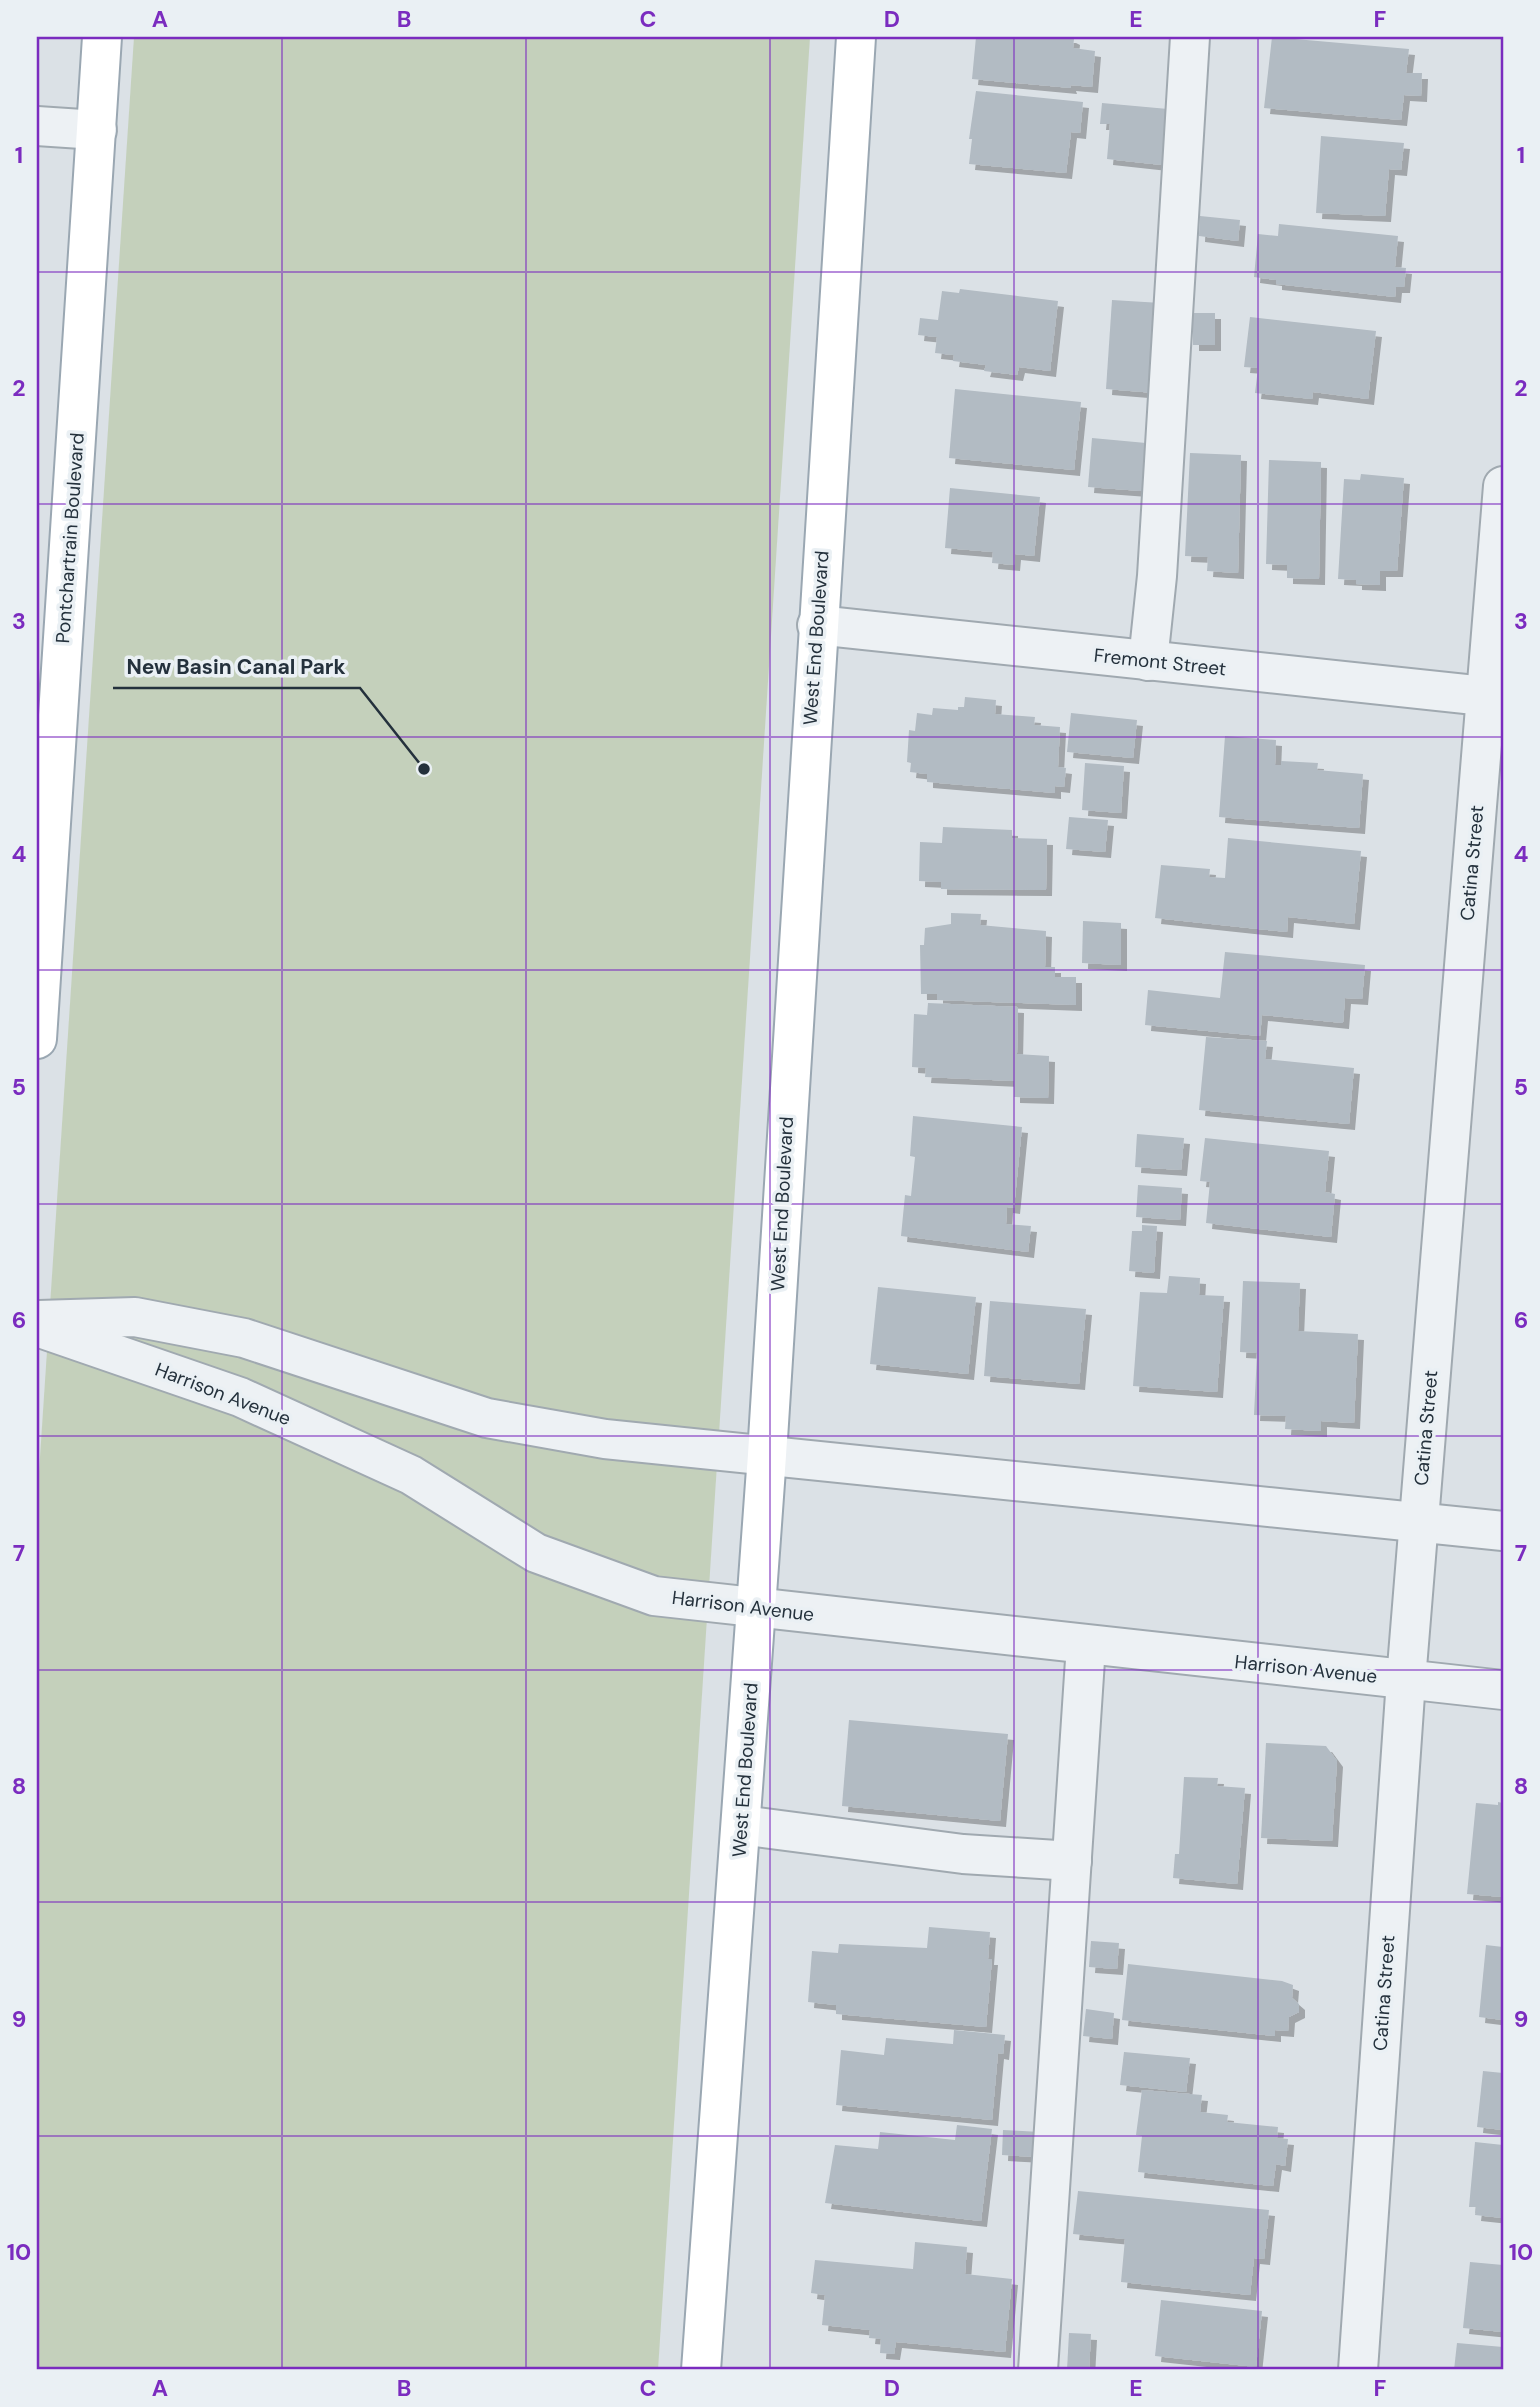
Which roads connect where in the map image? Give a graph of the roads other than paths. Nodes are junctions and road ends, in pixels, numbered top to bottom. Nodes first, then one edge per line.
1 (102, 37) edge
2 (856, 37) edge
3 (1190, 37) edge
4 (37, 126) edge
5 (97, 130) junction
6 (1503, 486) edge
7 (817, 625) junction
8 (1149, 661) junction
9 (1494, 697) edge
10 (48, 725) edge
11 (37, 1039) edge
12 (37, 1320) edge
13 (37, 1327) edge
14 (767, 1455) junction
15 (1418, 1522) junction
16 (1503, 1531) edge
17 (756, 1608) junction
18 (1086, 1645) junction
19 (1406, 1681) junction
20 (1503, 1690) edge
21 (741, 1825) junction
22 (1072, 1861) junction
23 (701, 2370) edge
24 (1038, 2370) edge
25 (1358, 2370) edge

1 - 5 main road, Pontchartrain Boulevard
2 - 7 main road, West End Boulevard
3 - 8 street
4 - 5 street
5 - 10 main road, Pontchartrain Boulevard
6 - 9 street, Catina Street
7 - 8 street, Fremont Street
7 - 14 main road, West End Boulevard
8 - 9 street, Fremont Street
9 - 15 street, Catina Street
10 - 11 main road, Pontchartrain Boulevard
12 - 14 street
13 - 17 street, Harrison Avenue
14 - 15 street
14 - 17 main road, West End Boulevard
15 - 16 street
15 - 19 street, Catina Street
17 - 18 street, Harrison Avenue
17 - 21 main road, West End Boulevard
18 - 19 street, Harrison Avenue
18 - 22 street
19 - 20 street, Harrison Avenue
19 - 25 street, Catina Street
21 - 22 street
21 - 23 main road, West End Boulevard
22 - 24 street

